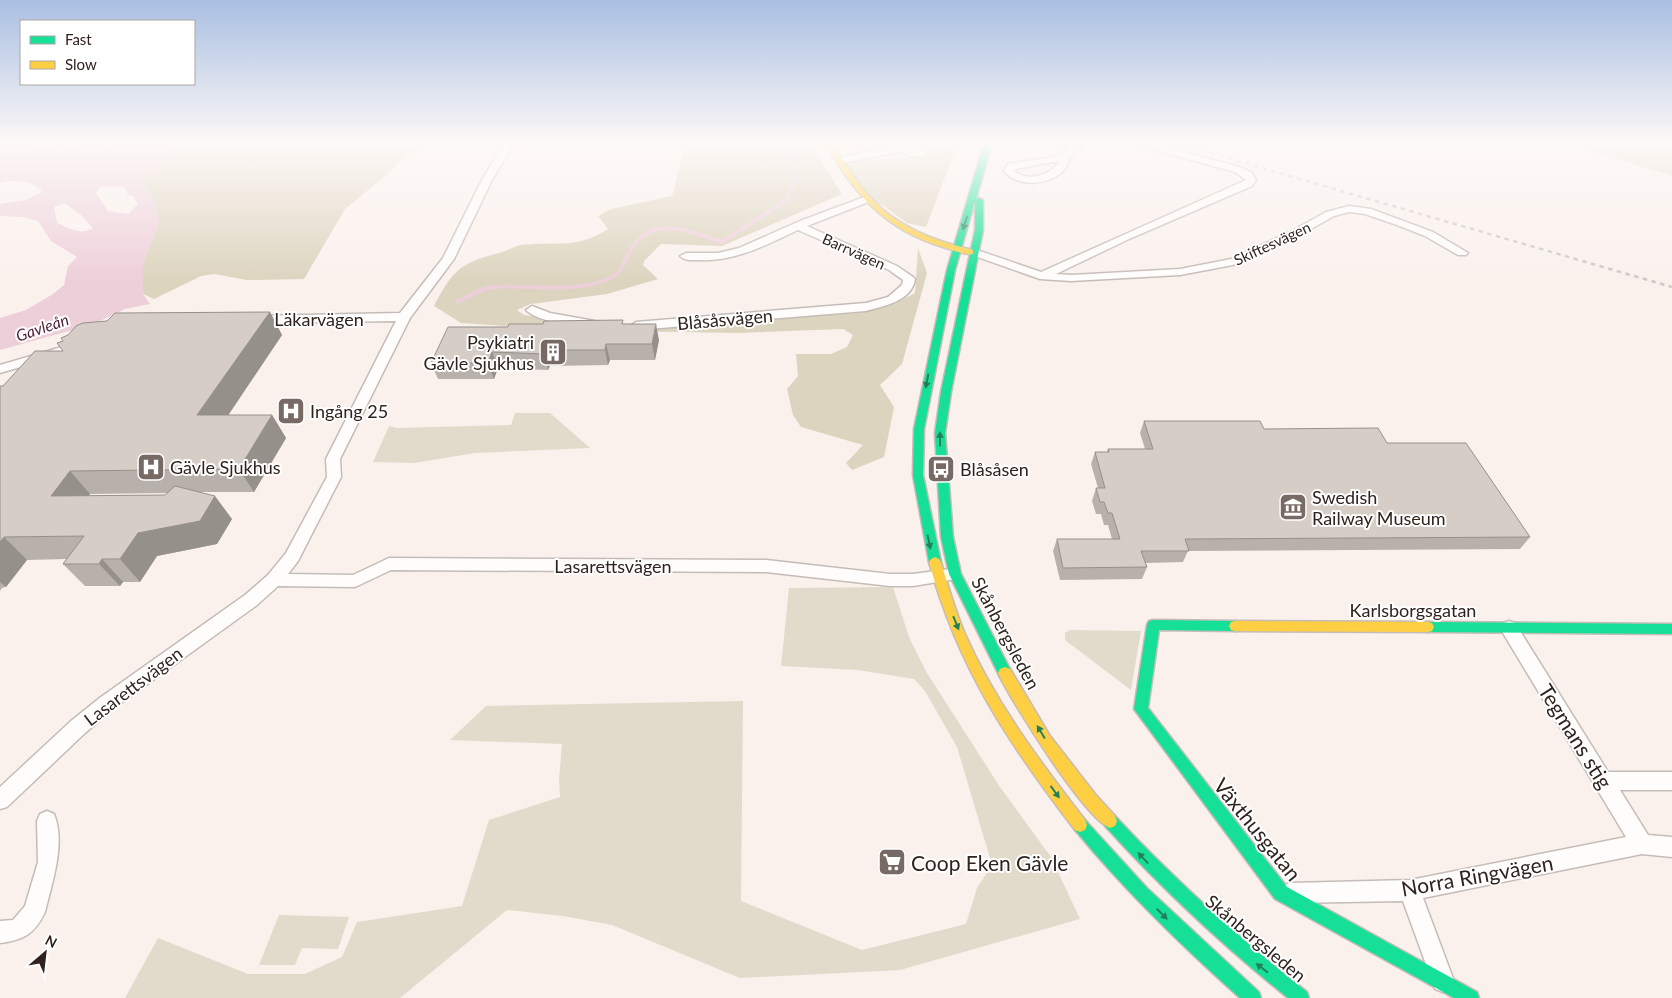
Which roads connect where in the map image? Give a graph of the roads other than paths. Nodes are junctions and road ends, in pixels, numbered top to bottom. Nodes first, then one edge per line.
1 (482, 190) edge
2 (861, 190) edge
3 (976, 190) edge
4 (980, 190) edge
5 (1235, 190) edge
6 (867, 199) junction
7 (798, 226) junction
8 (956, 249) junction
9 (973, 252) junction
10 (1462, 253) dead end
11 (686, 256) dead end
12 (1040, 276) junction
13 (909, 280) joint
14 (532, 310) dead end
15 (404, 317) junction
16 (244, 319) edge
17 (604, 327) edge
18 (625, 327) edge
19 (98, 340) edge
20 (0, 370) edge
21 (955, 574) junction
22 (937, 577) junction
23 (274, 580) junction
24 (1153, 625) joint
25 (1509, 628) junction
26 (1672, 629) edge
27 (1672, 780) edge
28 (1604, 781) junction
29 (0, 800) edge
30 (47, 821) dead end
31 (1642, 844) junction
32 (1672, 847) edge
33 (1410, 890) junction
34 (1281, 893) junction
35 (0, 932) edge
36 (1444, 982) junction
37 (1253, 998) edge
38 (1301, 998) edge
39 (1471, 998) edge

1 - 15 street, Lasarettsvägen
2 - 6 street
3 -> 8 street, Skånbergsleden
4 - 9 street, Skånbergsleden
5 - 12 street
6 - 7 street
6 - 8 street
7 - 11 street
7 - 13 street, Barrvägen
8 - 9 street
8 -> 22 street, Skånbergsleden
9 - 12 street, Skiftesvägen
21 -> 9 street, Skånbergsleden
10 - 12 street, Skiftesvägen
13 - 18 street, Blåsåsvägen
14 - 17 street
15 - 16 street, Läkarvägen
15 - 23 street, Lasarettsvägen
19 - 20 street
21 - 22 street, Lasarettsvägen
38 -> 21 street, Skånbergsleden
22 - 23 street, Lasarettsvägen
22 -> 37 street, Skånbergsleden
23 - 29 street, Lasarettsvägen
24 - 25 street, Karlsborgsgatan
24 - 34 street, Växthusgatan
25 - 26 street, Karlsborgsgatan
25 - 28 street, Tegmans stig
27 - 28 street
28 - 31 street, Tegmans stig
30 - 35 street
31 - 32 street, Norra Ringvägen
31 - 33 street, Norra Ringvägen
33 - 34 street, Norra Ringvägen
33 - 36 street
34 - 36 street, Växthusgatan
36 - 39 street, Växthusgatan

